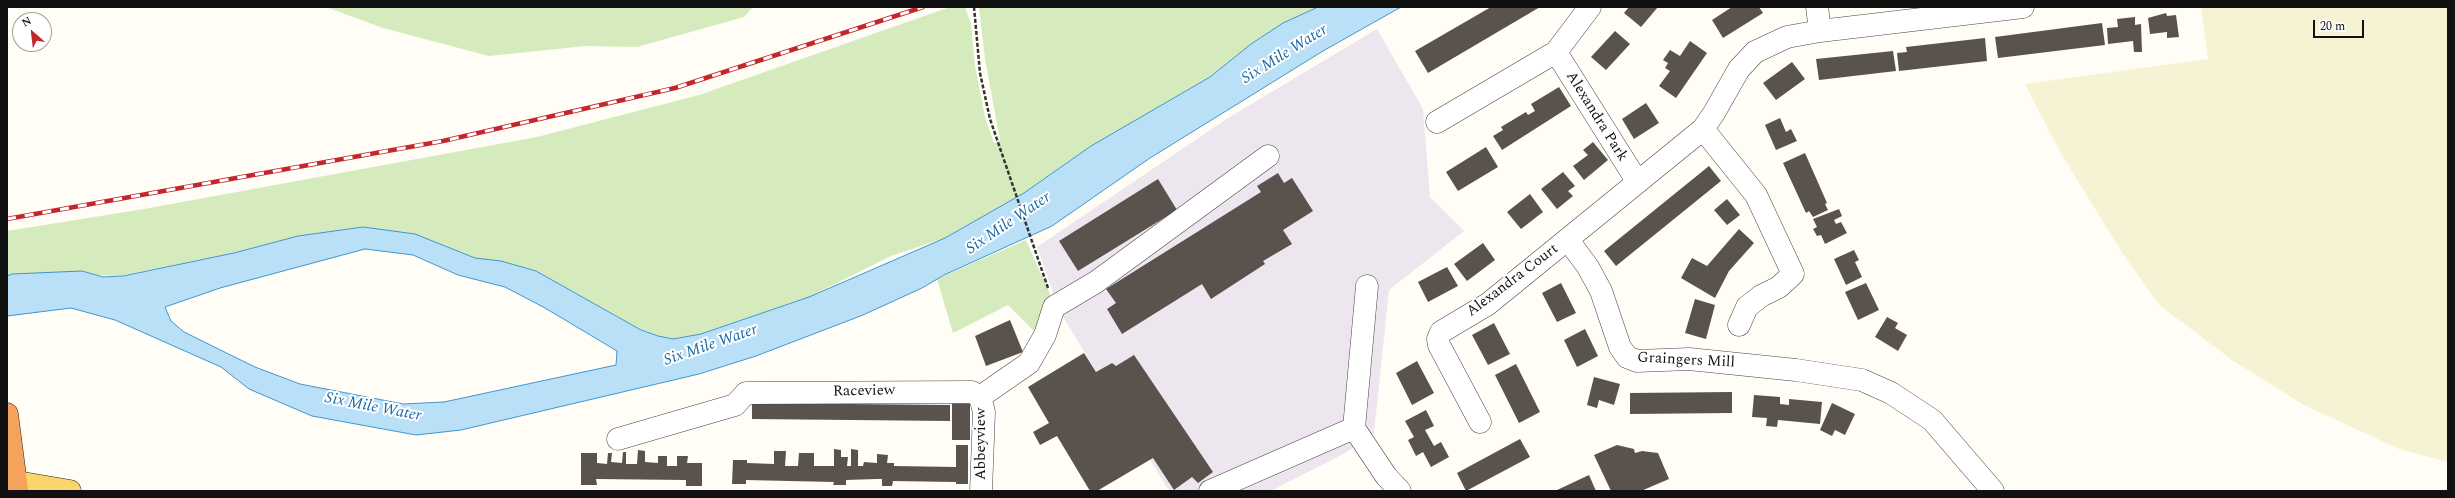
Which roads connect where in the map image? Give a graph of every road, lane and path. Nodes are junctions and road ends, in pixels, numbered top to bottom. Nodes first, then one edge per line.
1 (974, 7) edge
2 (1590, 7) edge
3 (1817, 7) edge
4 (2023, 7) edge
5 (1963, 11) edge
6 (1820, 31) junction
7 (1556, 52) junction
8 (1437, 122) dead end
9 (1703, 129) junction
10 (1268, 156) dead end
11 (1637, 181) junction
12 (1568, 240) junction
13 (1046, 283) dead end
14 (1367, 286) dead end
15 (1739, 325) dead end
16 (980, 397) junction
17 (7, 414) edge
18 (1480, 422) dead end
19 (1354, 428) junction
20 (618, 438) dead end
21 (1959, 451) junction
22 (17, 487) edge
23 (70, 491) edge
24 (981, 491) edge
25 (1210, 491) edge
26 (1400, 491) edge
27 (1974, 491) edge
28 (1993, 491) edge

1 - 13 path
2 - 7 street
3 - 6 street
4 - 5 street
5 - 6 street
6 - 9 street
7 - 8 street
7 - 11 street, Alexandra Park
9 - 11 street
9 - 15 street
10 - 16 street
11 - 12 street
12 - 18 street, Alexandra Court
12 - 21 street, Graingers Mill
14 - 19 street
16 - 20 street, Raceview
16 - 24 street, Abbeyview
17 - 22 highway
19 - 25 street
19 - 26 street
21 - 27 street, Graingers Mill
21 - 28 street, Graingers Mill
22 - 23 main road

